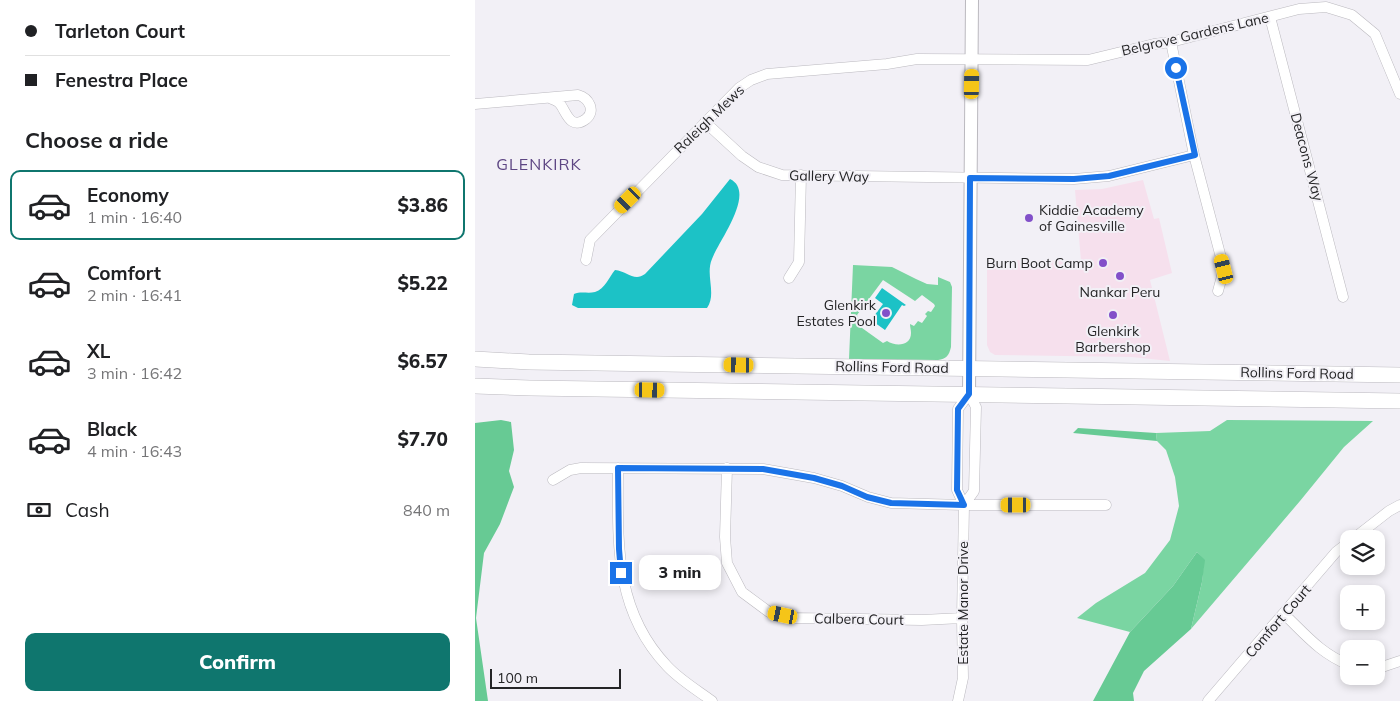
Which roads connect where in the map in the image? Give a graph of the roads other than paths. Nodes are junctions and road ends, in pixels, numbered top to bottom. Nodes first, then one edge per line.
1 (972, 0) edge
2 (1270, 17) junction
3 (1171, 42) junction
4 (972, 60) junction
5 (1400, 94) edge
6 (550, 98) dead end
7 (475, 104) edge
8 (705, 122) junction
9 (1195, 155) junction
10 (801, 175) junction
11 (970, 178) junction
12 (586, 260) dead end
13 (789, 278) dead end
14 (1218, 291) dead end
15 (1343, 297) dead end
16 (475, 359) edge
17 (969, 368) junction
18 (1400, 375) edge
19 (475, 386) edge
20 (969, 394) junction
21 (1400, 401) edge
22 (618, 468) junction
23 (727, 468) junction
24 (553, 480) dead end
25 (964, 505) junction
26 (1400, 505) edge
27 (1106, 506) dead end
28 (1364, 530) edge
29 (1340, 549) edge
30 (1284, 614) junction
31 (962, 618) junction
32 (1400, 660) edge
33 (1340, 661) edge
34 (1385, 666) edge
35 (712, 701) edge
36 (958, 701) edge
37 (1208, 701) edge

1 - 4 street, Estate Manor Drive
2 - 3 street, Belgrove Gardens Lane
2 - 5 street, Belgrove Gardens Lane
2 - 15 street, Deacons Way
3 - 4 street, Belgrove Gardens Lane
3 - 9 street
4 - 8 street, Raleigh Mews
4 - 11 street, Estate Manor Drive
6 - 7 street
8 - 10 street, Gallery Way
8 - 12 street, Raleigh Mews
9 - 11 street, Gallery Way
9 - 14 street
10 - 11 street, Gallery Way
10 - 13 street
11 - 17 street, Estate Manor Drive
16 - 17 main road, Rollins Ford Road
17 - 18 main road, Rollins Ford Road
17 - 20 street, Estate Manor Drive
19 - 20 main road, Rollins Ford Road
20 - 21 main road, Rollins Ford Road
20 - 25 street, Estate Manor Drive
20 - 25 street, Estate Manor Drive
22 - 23 street
22 - 24 street
22 - 35 street
23 - 25 street
23 - 31 street, Calbera Court
25 - 27 street
25 - 31 street, Estate Manor Drive
26 - 28 street
29 - 30 street, Comfort Court
30 - 33 street
30 - 37 street, Comfort Court
31 - 36 street, Estate Manor Drive
32 - 34 street

